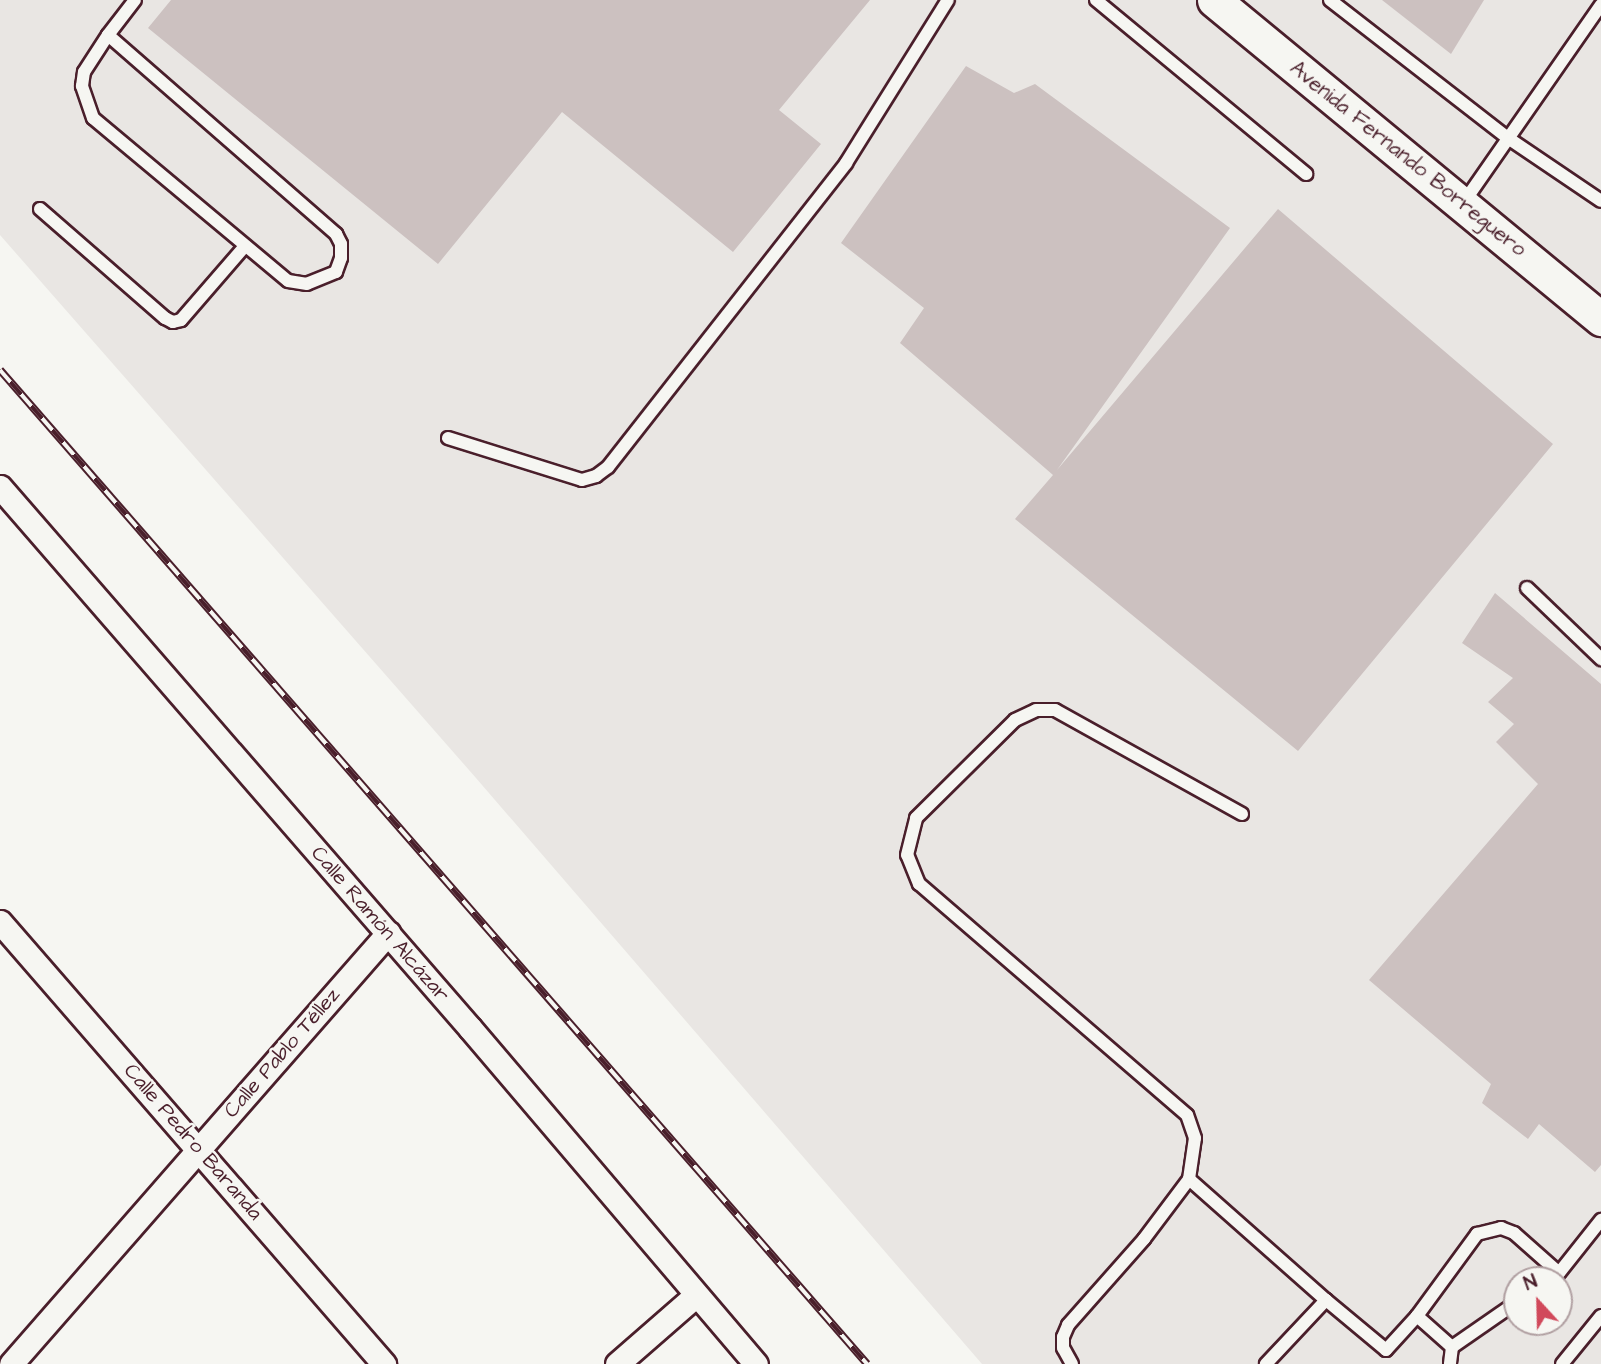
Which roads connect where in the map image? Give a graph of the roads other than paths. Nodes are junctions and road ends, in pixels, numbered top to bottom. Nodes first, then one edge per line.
1 (135, 0) edge
2 (948, 0) edge
3 (1096, 0) edge
4 (1214, 0) edge
5 (1330, 0) edge
6 (1601, 5) edge
7 (108, 34) junction
8 (1508, 138) junction
9 (1306, 174) dead end
10 (1601, 201) edge
11 (1464, 202) junction
12 (40, 209) dead end
13 (245, 246) junction
14 (1601, 318) edge
15 (448, 438) dead end
16 (0, 487) edge
17 (1527, 588) dead end
18 (1601, 659) edge
19 (1242, 814) dead end
20 (0, 922) edge
21 (388, 933) junction
22 (199, 1148) junction
23 (1189, 1179) junction
24 (1601, 1220) edge
25 (1544, 1266) edge
26 (1562, 1266) edge
27 (696, 1295) junction
28 (1326, 1300) junction
29 (1503, 1312) edge
30 (1417, 1316) junction
31 (1601, 1316) edge
32 (1452, 1347) junction
33 (11, 1364) edge
34 (384, 1364) edge
35 (617, 1364) edge
36 (756, 1364) edge
37 (1072, 1364) edge
38 (1266, 1364) edge
39 (1450, 1364) edge
40 (1562, 1364) edge

1 - 7 lane
2 - 15 lane
3 - 9 lane
4 - 11 main road, Avenida Fernando Borreguero
5 - 8 lane
6 - 8 lane
7 - 13 lane
7 - 13 lane
8 - 10 lane
8 - 11 lane
11 - 14 main road, Avenida Fernando Borreguero
12 - 13 lane
16 - 21 street, Calle Ramón Alcázar
17 - 18 lane
19 - 23 lane
20 - 22 street, Calle Pedro Baranda
21 - 22 street, Calle Pablo Téllez
21 - 27 street, Calle Ramón Alcázar
22 - 33 street, Calle Pablo Téllez
22 - 34 street, Calle Pedro Baranda
23 - 28 lane
23 - 37 lane
24 - 26 lane
25 - 30 lane
27 - 35 street
27 - 36 street, Calle Ramón Alcázar
28 - 30 lane
28 - 38 lane
29 - 32 lane
30 - 32 lane
31 - 40 lane
32 - 39 lane

